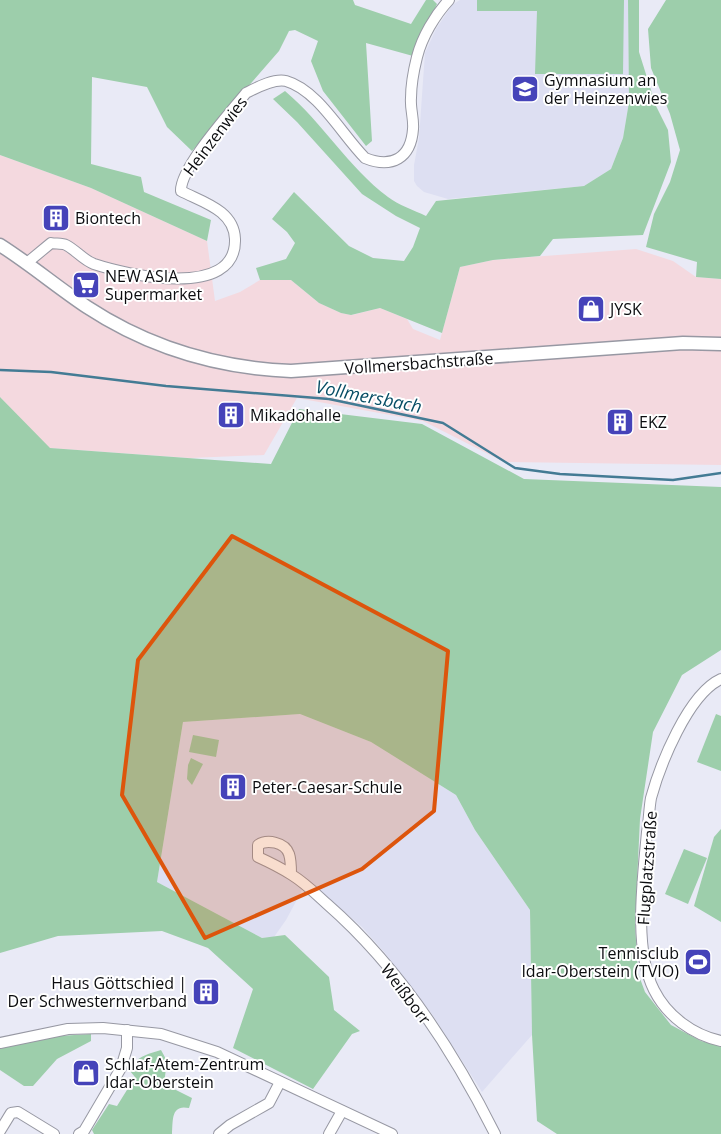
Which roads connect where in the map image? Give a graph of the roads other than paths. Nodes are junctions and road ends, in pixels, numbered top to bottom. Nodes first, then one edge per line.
1 (449, 0) edge
2 (0, 245) edge
3 (28, 262) junction
4 (721, 344) edge
5 (721, 679) edge
6 (291, 874) dead end
7 (127, 1030) junction
8 (721, 1041) edge
9 (0, 1043) edge
10 (280, 1082) junction
11 (342, 1111) junction
12 (0, 1131) edge
13 (54, 1134) edge
14 (80, 1134) edge
15 (219, 1134) edge
16 (329, 1134) edge
17 (392, 1134) edge
18 (495, 1134) edge

1 - 3 street, Heinzenwies
2 - 3 main road, Vollmersbachstraße
3 - 4 main road, Vollmersbachstraße
5 - 8 street, Flugplatzstraße
6 - 18 street, Weißborr
7 - 9 street
7 - 10 street
7 - 14 street
10 - 11 street
10 - 15 street
11 - 16 street
11 - 17 street
12 - 13 street

